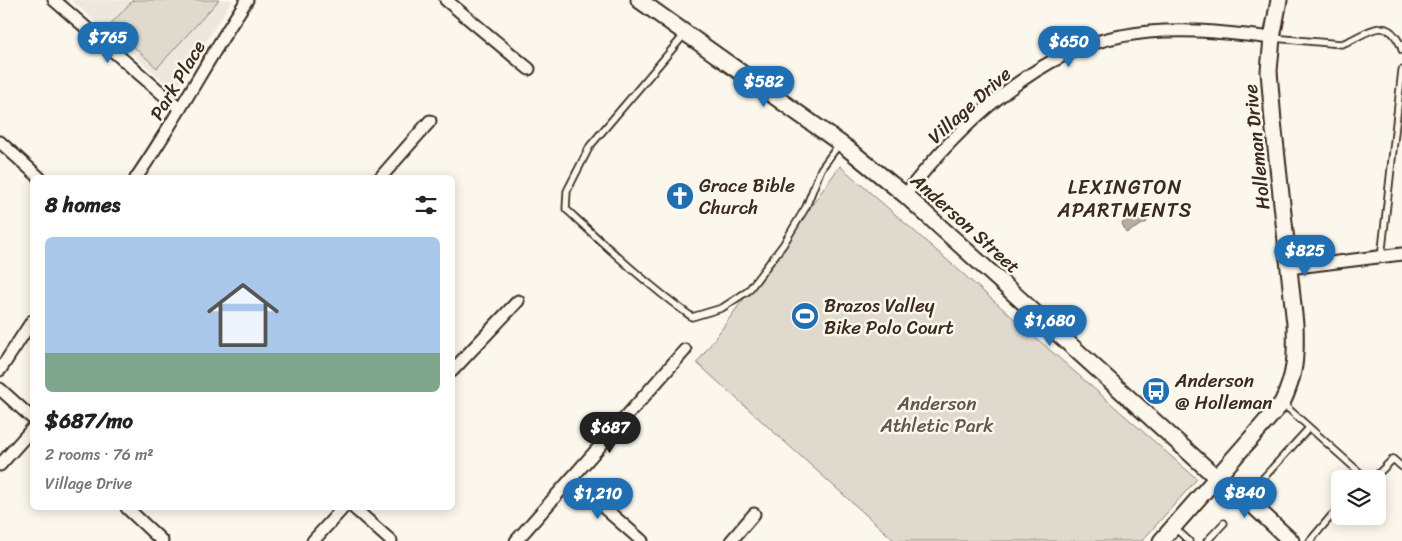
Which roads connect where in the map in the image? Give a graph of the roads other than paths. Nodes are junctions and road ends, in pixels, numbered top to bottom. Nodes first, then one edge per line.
1 (54, 0) edge
2 (247, 0) edge
3 (446, 0) edge
4 (639, 0) edge
5 (1279, 0) edge
6 (686, 33) junction
7 (1272, 38) junction
8 (1402, 50) edge
9 (529, 69) dead end
10 (1402, 70) edge
11 (180, 109) junction
12 (430, 121) dead end
13 (0, 142) edge
14 (840, 143) junction
15 (37, 175) edge
16 (138, 175) edge
17 (383, 175) edge
18 (905, 195) junction
19 (1402, 254) edge
20 (1381, 258) junction
21 (1289, 268) junction
22 (518, 301) dead end
23 (30, 324) edge
24 (685, 350) dead end
25 (455, 368) edge
26 (0, 370) edge
27 (0, 389) edge
28 (1282, 403) junction
29 (30, 416) edge
30 (1309, 428) junction
31 (30, 431) edge
32 (0, 465) edge
33 (1402, 467) edge
34 (1357, 470) edge
35 (1381, 470) edge
36 (1216, 477) junction
37 (571, 479) junction
38 (1245, 498) junction
39 (129, 510) edge
40 (342, 510) edge
41 (356, 510) edge
42 (754, 514) dead end
43 (1331, 516) edge
44 (1224, 524) dead end
45 (1173, 527) junction
46 (162, 541) edge
47 (313, 541) edge
48 (391, 541) edge
49 (516, 541) edge
50 (642, 541) edge
51 (732, 541) edge
52 (1161, 541) edge
53 (1189, 541) edge
54 (1206, 541) edge
55 (1291, 541) edge
56 (1310, 541) edge

1 - 11 street
2 - 11 street, Park Place
3 - 9 street
4 - 6 street, Anderson Street
5 - 7 street, Holleman Drive
6 - 14 street, Anderson Street
6 - 14 lane
7 - 8 lane
7 - 18 street, Village Drive
7 - 21 street, Holleman Drive
10 - 20 lane
11 - 16 street, Park Place
12 - 17 street
13 - 15 street
14 - 18 street, Anderson Street
18 - 36 street, Anderson Street
19 - 20 street
20 - 21 street
21 - 28 street, Holleman Drive
22 - 25 street
23 - 26 street
24 - 37 street
27 - 29 street
28 - 30 lane
28 - 36 street, Holleman Drive
30 - 34 lane
30 - 38 lane
31 - 32 street
33 - 35 lane
36 - 38 street, Anderson Street
36 - 45 street, Holleman Drive
37 - 49 street
37 - 50 street
38 - 55 street, Anderson Street
39 - 46 street
40 - 47 street
41 - 48 street
42 - 51 street
43 - 56 lane
44 - 54 lane
45 - 52 street, Holleman Drive
45 - 53 lane

